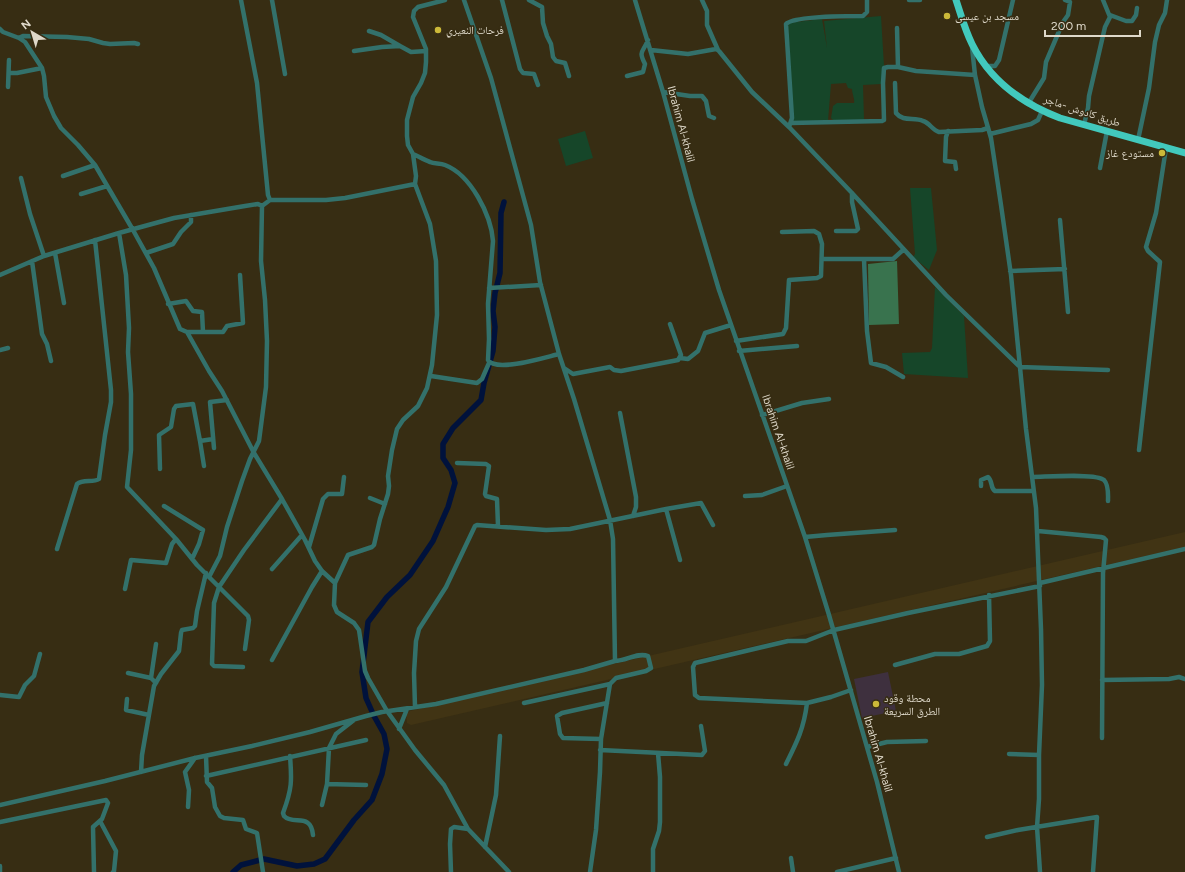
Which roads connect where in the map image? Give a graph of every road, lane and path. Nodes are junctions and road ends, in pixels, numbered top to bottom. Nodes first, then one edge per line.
1 (241, 0) edge
2 (272, 0) edge
3 (445, 0) edge
4 (464, 0) edge
5 (502, 0) edge
6 (529, 0) edge
7 (635, 0) edge
8 (702, 0) edge
9 (867, 0) edge
10 (909, 0) edge
11 (920, 0) edge
12 (956, 0) edge
13 (1013, 0) edge
14 (1065, 0) edge
15 (1103, 0) edge
16 (1167, 0) edge
17 (1137, 8) dead end
18 (1110, 15) junction
19 (896, 28) dead end
20 (1, 32) edge
21 (369, 32) dead end
22 (19, 38) junction
23 (648, 40) junction
24 (138, 44) dead end
25 (972, 44) junction
26 (400, 46) junction
27 (651, 50) junction
28 (718, 50) junction
29 (354, 51) dead end
30 (426, 51) junction
31 (9, 60) dead end
32 (986, 66) junction
33 (898, 67) junction
34 (42, 68) junction
35 (9, 74) junction
36 (285, 74) dead end
37 (975, 75) junction
38 (569, 76) dead end
39 (627, 76) dead end
40 (895, 83) dead end
41 (538, 85) dead end
42 (8, 87) dead end
43 (663, 92) junction
44 (1028, 104) junction
45 (1042, 111) junction
46 (714, 118) dead end
47 (790, 125) junction
48 (1084, 125) junction
49 (988, 128) junction
50 (948, 131) junction
51 (1107, 131) junction
52 (990, 134) junction
53 (1138, 140) junction
54 (1166, 148) junction
55 (1185, 153) edge
56 (413, 154) junction
57 (95, 165) junction
58 (1100, 168) dead end
59 (956, 169) dead end
60 (63, 176) dead end
61 (21, 178) dead end
62 (415, 184) junction
63 (107, 186) junction
64 (852, 193) junction
65 (81, 194) dead end
66 (270, 200) junction
67 (262, 206) junction
68 (191, 215) junction
69 (1060, 220) dead end
70 (133, 230) junction
71 (836, 231) dead end
72 (782, 232) dead end
73 (119, 233) junction
74 (95, 240) junction
75 (903, 250) junction
76 (55, 253) junction
77 (146, 253) junction
78 (44, 256) junction
79 (822, 259) junction
80 (864, 259) junction
81 (32, 261) junction
82 (1065, 269) junction
83 (1010, 271) junction
84 (0, 274) edge
85 (240, 275) dead end
86 (541, 285) junction
87 (489, 288) junction
88 (64, 303) dead end
89 (168, 304) junction
90 (1068, 312) dead end
91 (670, 324) dead end
92 (731, 324) junction
93 (187, 332) junction
94 (203, 332) junction
95 (736, 341) junction
96 (797, 346) dead end
97 (8, 348) dead end
98 (0, 350) edge
99 (739, 350) junction
100 (559, 354) junction
101 (680, 358) junction
102 (51, 361) dead end
103 (489, 363) junction
104 (1020, 367) junction
105 (564, 368) junction
106 (1108, 370) dead end
107 (431, 376) junction
108 (904, 377) dead end
109 (829, 399) dead end
110 (227, 400) junction
111 (620, 414) dead end
112 (762, 415) junction
113 (213, 439) junction
114 (200, 441) junction
115 (214, 448) dead end
116 (1139, 450) dead end
117 (254, 453) junction
118 (457, 462) dead end
119 (204, 466) dead end
120 (160, 469) dead end
121 (344, 477) dead end
122 (1033, 477) junction
123 (787, 486) junction
124 (981, 486) dead end
125 (1034, 491) junction
126 (745, 496) dead end
127 (370, 498) dead end
128 (282, 499) junction
129 (1108, 501) dead end
130 (385, 504) junction
131 (164, 506) dead end
132 (666, 509) junction
133 (633, 516) junction
134 (610, 520) junction
135 (714, 525) dead end
136 (498, 526) junction
137 (895, 530) dead end
138 (1038, 531) junction
139 (302, 535) junction
140 (805, 537) junction
141 (176, 539) junction
142 (309, 547) junction
143 (57, 549) dead end
144 (1185, 549) edge
145 (192, 559) junction
146 (680, 560) dead end
147 (272, 569) dead end
148 (1104, 569) junction
149 (322, 571) junction
150 (207, 575) junction
151 (335, 583) junction
152 (1040, 584) junction
153 (219, 587) junction
154 (125, 589) dead end
155 (988, 595) junction
156 (834, 630) junction
157 (156, 644) dead end
158 (245, 649) dead end
159 (40, 654) dead end
160 (272, 660) dead end
161 (615, 661) junction
162 (895, 665) dead end
163 (243, 667) dead end
164 (128, 673) dead end
165 (151, 678) junction
166 (1185, 679) edge
167 (1102, 680) junction
168 (156, 683) junction
169 (610, 684) junction
170 (851, 690) junction
171 (0, 695) edge
172 (127, 699) dead end
173 (524, 702) dead end
174 (607, 703) junction
175 (807, 703) junction
176 (415, 707) junction
177 (407, 709) junction
178 (387, 711) junction
179 (149, 715) junction
180 (356, 718) junction
181 (701, 726) dead end
182 (399, 729) junction
183 (500, 736) dead end
184 (1102, 738) dead end
185 (601, 739) junction
186 (366, 740) dead end
187 (926, 741) dead end
188 (867, 747) junction
189 (329, 748) junction
190 (600, 750) junction
191 (658, 753) junction
192 (1009, 754) dead end
193 (1039, 754) junction
194 (206, 756) junction
195 (290, 756) junction
196 (195, 758) junction
197 (786, 764) dead end
198 (141, 772) junction
199 (206, 776) junction
200 (327, 784) junction
201 (366, 785) dead end
202 (0, 805) edge
203 (322, 805) dead end
204 (188, 807) dead end
205 (100, 821) junction
206 (0, 822) edge
207 (1037, 827) junction
208 (468, 829) junction
209 (313, 835) dead end
210 (987, 837) dead end
211 (485, 847) junction
212 (790, 858) dead end
213 (896, 858) junction
214 (0, 866) edge
215 (0, 872) edge
216 (94, 872) edge
217 (113, 872) edge
218 (262, 872) edge
219 (451, 872) edge
220 (509, 872) edge
221 (590, 872) edge
222 (653, 872) edge
223 (793, 872) edge
224 (837, 872) edge
225 (899, 872) edge
226 (1040, 872) edge
227 (1093, 872) edge

1 - 66 street
2 - 36 street
3 - 30 street
4 - 86 street
5 - 41 street
6 - 38 street
7 - 23 street, Ibrahim Al-khalil
8 - 28 street
9 - 47 street
10 - 11 street
12 - 25 highway, طريق كادوش -ماجر
13 - 32 street
14 - 44 street
15 - 18 street
16 - 53 street
17 - 18 street
18 - 48 street
19 - 33 street
20 - 22 street
21 - 26 street
22 - 24 street
22 - 34 street
23 - 27 street, Ibrahim Al-khalil
23 - 39 street
25 - 32 highway, طريق كادوش -ماجر
25 - 37 street
26 - 29 street
26 - 30 street
27 - 28 street
27 - 43 street, Ibrahim Al-khalil
28 - 47 street
30 - 56 street
31 - 35 street
32 - 44 highway, طريق كادوش -ماجر
33 - 37 street
33 - 47 street
34 - 35 street
34 - 57 street
35 - 42 street
37 - 49 street
40 - 50 street
43 - 46 street
43 - 92 street, Ibrahim Al-khalil
44 - 45 highway, طريق كادوش -ماجر
45 - 48 highway, طريق كادوش -ماجر
45 - 52 street
47 - 64 street
48 - 51 highway, طريق كادوش -ماجر
49 - 50 street
49 - 52 street
50 - 59 street
51 - 53 highway, طريق كادوش -ماجر
51 - 58 street
52 - 83 street
53 - 54 highway, طريق كادوش -ماجر
54 - 55 highway, طريق كادوش -ماجر
54 - 116 street
56 - 62 street
56 - 87 street
57 - 60 street
57 - 63 street
61 - 78 street
62 - 66 street
62 - 107 street
63 - 65 street
63 - 70 street
64 - 71 street
64 - 75 street
66 - 67 street
67 - 68 street
67 - 117 street
68 - 70 street
68 - 77 street
69 - 82 street
70 - 73 street
70 - 77 street
72 - 79 street
73 - 74 street
73 - 141 street
74 - 76 street
74 - 143 street
75 - 80 street
75 - 104 street
76 - 78 street
76 - 88 street
77 - 89 street
78 - 81 street
79 - 80 street
79 - 95 street
80 - 108 street
81 - 84 street
81 - 102 street
82 - 83 street
82 - 90 street
83 - 104 street
85 - 94 street
86 - 87 street
86 - 100 street
87 - 103 street
89 - 93 street
89 - 94 street
91 - 101 street
92 - 95 street, Ibrahim Al-khalil
92 - 101 street
93 - 94 street
93 - 110 street
95 - 99 street, Ibrahim Al-khalil
96 - 99 street
97 - 98 street
99 - 112 street, Ibrahim Al-khalil
100 - 103 street
100 - 105 street
101 - 105 street
103 - 107 street
104 - 106 street
104 - 122 street
105 - 134 street
107 - 130 street
109 - 112 street
110 - 113 street
110 - 117 street
111 - 133 street
112 - 123 street, Ibrahim Al-khalil
113 - 114 street
113 - 115 street
114 - 119 street
114 - 120 street
117 - 128 street
117 - 150 street
118 - 136 street
121 - 142 street
122 - 125 street
122 - 129 street
123 - 126 street
123 - 140 street, Ibrahim Al-khalil
124 - 125 street
125 - 138 street
127 - 130 street
128 - 139 street
128 - 153 street
130 - 151 street
131 - 145 street
132 - 133 street
132 - 135 street
132 - 146 street
133 - 134 street
134 - 136 street
134 - 161 street
136 - 176 street
137 - 140 street
138 - 148 street
138 - 152 street
139 - 142 street
139 - 147 street
140 - 156 street, Ibrahim Al-khalil
141 - 145 street
141 - 154 street
142 - 149 street
144 - 148 street
145 - 150 street
148 - 152 street
148 - 167 street
149 - 151 street
149 - 160 street
150 - 153 street
150 - 168 street
151 - 178 street
152 - 155 street
152 - 193 street
153 - 158 street
153 - 163 street
155 - 156 street
155 - 162 street
156 - 170 street, Ibrahim Al-khalil
156 - 175 street
157 - 165 street
159 - 171 street
161 - 169 street
161 - 176 street
164 - 165 street
165 - 168 street
166 - 167 street
167 - 184 street
168 - 179 street
169 - 173 street
169 - 174 street
170 - 175 street
170 - 188 street, Ibrahim Al-khalil
172 - 179 street
174 - 185 street
174 - 185 street
175 - 197 street
176 - 177 street
177 - 178 street
177 - 182 street
178 - 180 street
178 - 182 street
179 - 198 street
180 - 189 street
180 - 194 street
181 - 191 street
182 - 208 street
183 - 211 street
185 - 190 street
186 - 189 street
187 - 188 street
188 - 213 street, Ibrahim Al-khalil
189 - 195 street
189 - 200 street
190 - 191 street
190 - 221 street
191 - 222 street
192 - 193 street
193 - 207 street
194 - 196 street
194 - 199 street
195 - 199 street
195 - 209 street
196 - 198 street
196 - 204 street
198 - 202 street
199 - 218 street
200 - 201 street
200 - 203 street
205 - 206 street
205 - 216 street
205 - 217 street
207 - 210 street
207 - 226 street
207 - 227 street
208 - 211 street
208 - 219 street
211 - 220 street
212 - 223 street
213 - 224 street
213 - 225 street, Ibrahim Al-khalil
214 - 215 street

